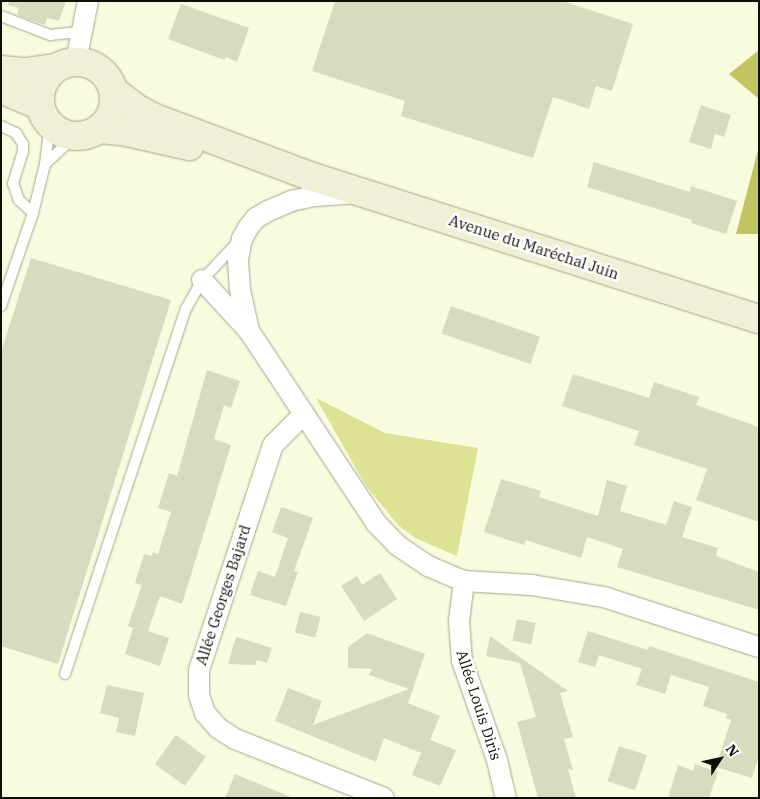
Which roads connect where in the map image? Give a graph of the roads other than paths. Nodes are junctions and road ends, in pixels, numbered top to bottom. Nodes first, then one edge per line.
1 (88, 1) edge
2 (1, 16) edge
3 (81, 32) junction
4 (66, 64) junction
5 (1, 70) edge
6 (1, 89) edge
7 (115, 92) junction
8 (66, 124) junction
9 (1, 126) edge
10 (46, 164) junction
11 (310, 176) junction
12 (364, 193) junction
13 (33, 213) junction
14 (242, 239) junction
15 (202, 280) junction
16 (1, 306) edge
17 (759, 319) edge
18 (249, 331) junction
19 (304, 414) junction
20 (464, 581) junction
21 (759, 647) edge
22 (65, 674) dead end
23 (384, 798) edge
24 (506, 798) edge

1 - 3 street
2 - 3 lane
3 - 4 street
4 - 5 main road
4 - 7 main road
4 - 8 main road
6 - 8 main road, Avenue du Maréchal Juin
7 - 8 main road
7 - 11 main road, Avenue du Maréchal Juin
8 - 10 lane
8 - 10 lane
8 - 11 main road, Avenue du Maréchal Juin
9 - 13 lane
10 - 13 lane
11 - 12 main road, Avenue du Maréchal Juin
12 - 14 street
12 - 17 main road, Avenue du Maréchal Juin
13 - 16 lane
14 - 15 lane
14 - 18 street
15 - 18 street
15 - 22 lane
18 - 19 street
19 - 20 street
19 - 23 street, Allée Georges Bajard
20 - 21 street
20 - 24 street, Allée Louis Diris

